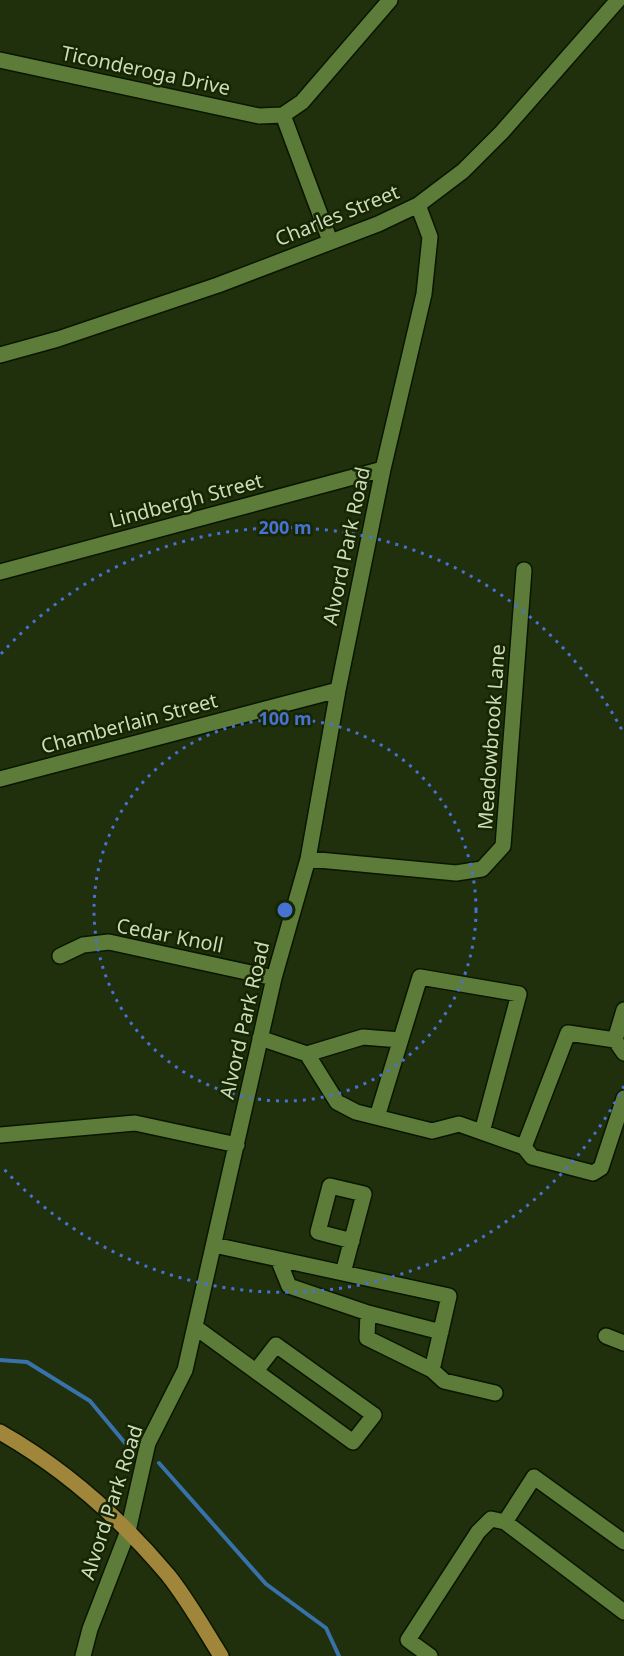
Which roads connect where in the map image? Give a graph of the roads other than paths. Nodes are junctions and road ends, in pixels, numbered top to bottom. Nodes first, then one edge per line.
1 (390, 0) edge
2 (618, 0) edge
3 (0, 60) edge
4 (283, 115) junction
5 (418, 205) junction
6 (330, 241) junction
7 (0, 355) edge
8 (383, 470) junction
9 (524, 570) dead end
10 (0, 572) edge
11 (338, 690) junction
12 (0, 779) edge
13 (308, 859) junction
14 (60, 956) dead end
15 (274, 978) junction
16 (624, 1010) edge
17 (260, 1038) junction
18 (400, 1040) junction
19 (615, 1040) junction
20 (624, 1053) edge
21 (307, 1054) junction
22 (624, 1098) edge
23 (376, 1117) junction
24 (482, 1132) junction
25 (0, 1135) edge
26 (237, 1144) junction
27 (524, 1147) junction
28 (351, 1241) dead end
29 (214, 1245) junction
30 (278, 1259) junction
31 (343, 1273) junction
32 (369, 1313) junction
33 (195, 1327) junction
34 (441, 1332) junction
35 (606, 1336) dead end
36 (624, 1343) edge
37 (432, 1370) junction
38 (256, 1371) junction
39 (495, 1393) dead end
40 (0, 1432) edge
41 (505, 1522) junction
42 (128, 1531) junction
43 (624, 1542) edge
44 (624, 1612) edge
45 (83, 1656) edge
46 (221, 1656) edge
47 (430, 1656) edge

1 - 4 street
2 - 5 street, Charles Street
3 - 4 street, Ticonderoga Drive
4 - 6 street
5 - 6 street, Charles Street
5 - 8 street, Alvord Park Road
6 - 7 street, Charles Street
8 - 10 street, Lindbergh Street
8 - 11 street, Alvord Park Road
9 - 13 street, Meadowbrook Lane
11 - 12 street, Chamberlain Street
11 - 13 street, Alvord Park Road
13 - 15 street, Alvord Park Road
14 - 15 street, Cedar Knoll
15 - 17 street, Alvord Park Road
16 - 19 street
17 - 21 street
17 - 26 street, Alvord Park Road
18 - 21 street
18 - 23 street
18 - 24 street
19 - 20 street
19 - 27 street
21 - 23 street
22 - 27 street
23 - 24 street
24 - 27 street
25 - 26 street
26 - 29 street, Alvord Park Road
28 - 31 street
29 - 30 street
29 - 33 street, Alvord Park Road
30 - 31 street
30 - 32 street
31 - 34 street
32 - 34 street
32 - 37 street
33 - 38 street
33 - 42 street, Alvord Park Road
34 - 37 street
35 - 36 street
37 - 39 street
38 - 38 street
40 - 42 main road
41 - 43 street
41 - 44 street
41 - 47 street
42 - 45 street, Alvord Park Road
42 - 46 main road

